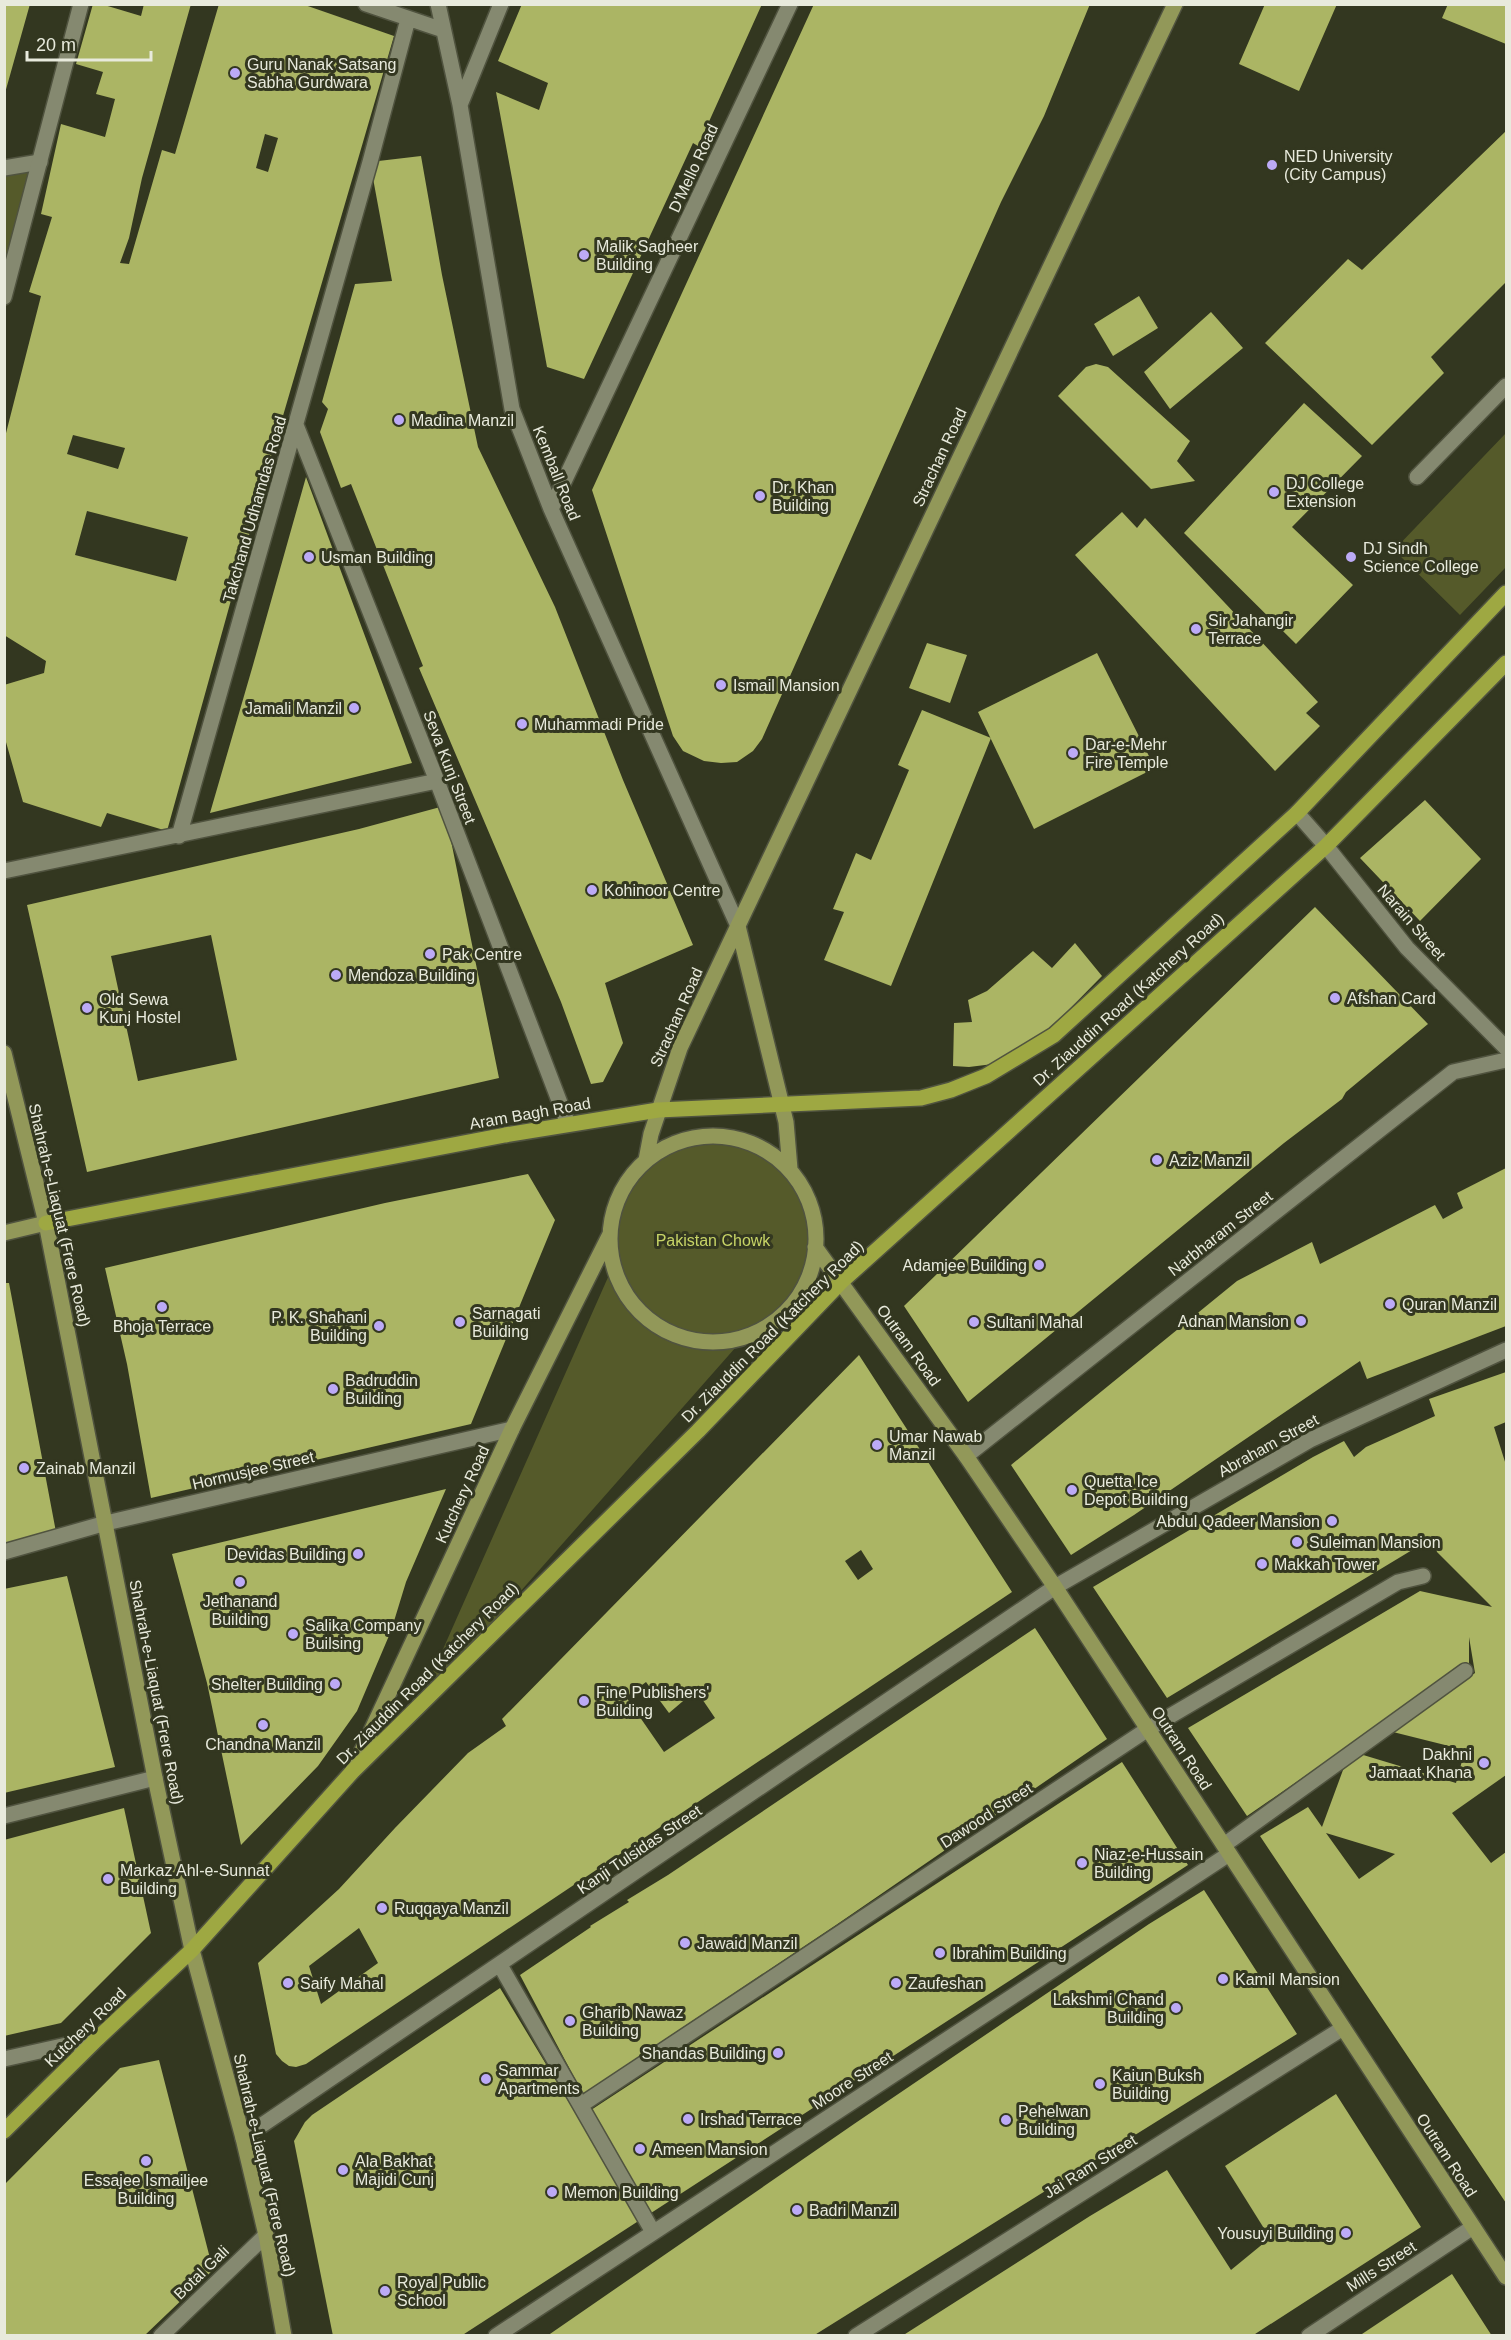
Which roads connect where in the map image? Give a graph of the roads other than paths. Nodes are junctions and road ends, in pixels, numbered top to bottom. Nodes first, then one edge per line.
1 (81, 4) edge
2 (366, 4) edge
3 (438, 4) edge
4 (501, 4) edge
5 (790, 4) edge
6 (1175, 4) edge
7 (408, 19) junction
8 (443, 30) junction
9 (460, 105) junction
10 (40, 162) junction
11 (4, 168) edge
12 (4, 297) edge
13 (1506, 386) edge
14 (296, 425) junction
15 (1418, 477) dead end
16 (551, 508) junction
17 (1506, 593) edge
18 (1506, 663) edge
19 (437, 781) junction
20 (1297, 813) junction
21 (178, 836) junction
22 (1326, 846) junction
23 (4, 871) edge
24 (738, 926) junction
25 (1054, 1035) joint
26 (1506, 1048) edge
27 (4, 1053) edge
28 (1506, 1060) edge
29 (782, 1104) junction
30 (658, 1110) junction
31 (568, 1124) junction
32 (646, 1160) junction
33 (790, 1169) junction
34 (46, 1223) junction
35 (4, 1233) edge
36 (610, 1234) junction
37 (815, 1247) junction
38 (841, 1282) junction
39 (1506, 1350) edge
40 (512, 1429) junction
41 (966, 1456) junction
42 (106, 1523) junction
43 (4, 1552) edge
44 (1423, 1576) dead end
45 (1055, 1587) junction
46 (1465, 1671) dead end
47 (1148, 1729) junction
48 (352, 1772) junction
49 (156, 1778) junction
50 (4, 1816) edge
51 (1226, 1849) junction
52 (192, 1950) junction
53 (500, 1965) junction
54 (1343, 2028) junction
55 (98, 2038) junction
56 (4, 2059) edge
57 (581, 2105) junction
58 (4, 2131) edge
59 (243, 2138) junction
60 (1473, 2227) junction
61 (653, 2232) junction
62 (266, 2235) junction
63 (1506, 2277) edge
64 (161, 2336) edge
65 (284, 2336) edge
66 (496, 2336) edge
67 (856, 2336) edge
68 (1309, 2336) edge

1 - 10 street
2 - 7 street
3 - 8 street, Kemball Road
4 - 9 street
5 - 16 street, D'Mello Road
6 - 24 main road, Strachan Road
7 - 8 street
7 - 14 street, Takchand Udhamdas Road
8 - 9 street, Kemball Road
9 - 16 street, Kemball Road
10 - 11 street
10 - 12 street
13 - 15 street
14 - 19 street, Seva Kunj Street
14 - 21 street, Takchand Udhamdas Road
16 - 24 street, Kemball Road
17 - 20 main road, Dr. Ziauddin Road (Katchery Road)
18 - 22 main road, Dr. Ziauddin Road (Katchery Road)
19 - 21 street
19 - 31 street, Seva Kunj Street
20 - 22 street, Narain Street
20 - 25 main road, Dr. Ziauddin Road (Katchery Road)
21 - 23 street
22 - 26 street, Narain Street
22 - 38 main road, Dr. Ziauddin Road (Katchery Road)
24 - 29 main road
24 - 30 main road, Strachan Road
25 - 29 main road, Aram Bagh Road
27 - 34 main road, Shahrah-e-Liaquat (Frere Road)
28 - 41 street, Narbharam Street
29 - 30 main road, Aram Bagh Road
29 - 33 main road
30 - 31 main road, Aram Bagh Road
30 - 32 main road, Strachan Road
31 - 34 main road, Aram Bagh Road
32 - 33 main road
32 - 36 main road
33 - 37 main road
34 - 35 main road, Aram Bagh Road
34 - 42 main road, Shahrah-e-Liaquat (Frere Road)
36 - 37 main road
36 - 40 main road, Kutchery Road
37 - 38 main road, Outram Road
38 - 41 main road, Outram Road
38 - 48 main road, Dr. Ziauddin Road (Katchery Road)
39 - 45 street, Abraham Street
40 - 42 street, Hormusjee Street
40 - 48 main road, Kutchery Road
41 - 45 main road, Outram Road
42 - 43 street, Hormusjee Street
42 - 49 main road, Shahrah-e-Liaquat (Frere Road)
44 - 47 street, Dawood Street
45 - 47 main road, Outram Road
45 - 53 street, Kanji Tulsidas Street
46 - 51 street, Moore Street
47 - 51 main road, Outram Road
47 - 57 street, Dawood Street
48 - 52 main road, Dr. Ziauddin Road (Katchery Road)
49 - 50 street
49 - 52 main road, Shahrah-e-Liaquat (Frere Road)
51 - 54 main road, Outram Road
51 - 61 street, Moore Street
52 - 55 main road, Kutchery Road
52 - 59 main road, Shahrah-e-Liaquat (Frere Road)
53 - 57 street
53 - 59 street, Kanji Tulsidas Street
54 - 60 main road, Outram Road
54 - 67 street, Jai Ram Street
55 - 56 street
55 - 58 main road, Kutchery Road
57 - 61 street
59 - 62 main road, Shahrah-e-Liaquat (Frere Road)
60 - 63 main road, Outram Road
60 - 68 street, Mills Street
61 - 66 street, Moore Street
62 - 64 street, Botal Gali
62 - 65 main road, Shahrah-e-Liaquat (Frere Road)

